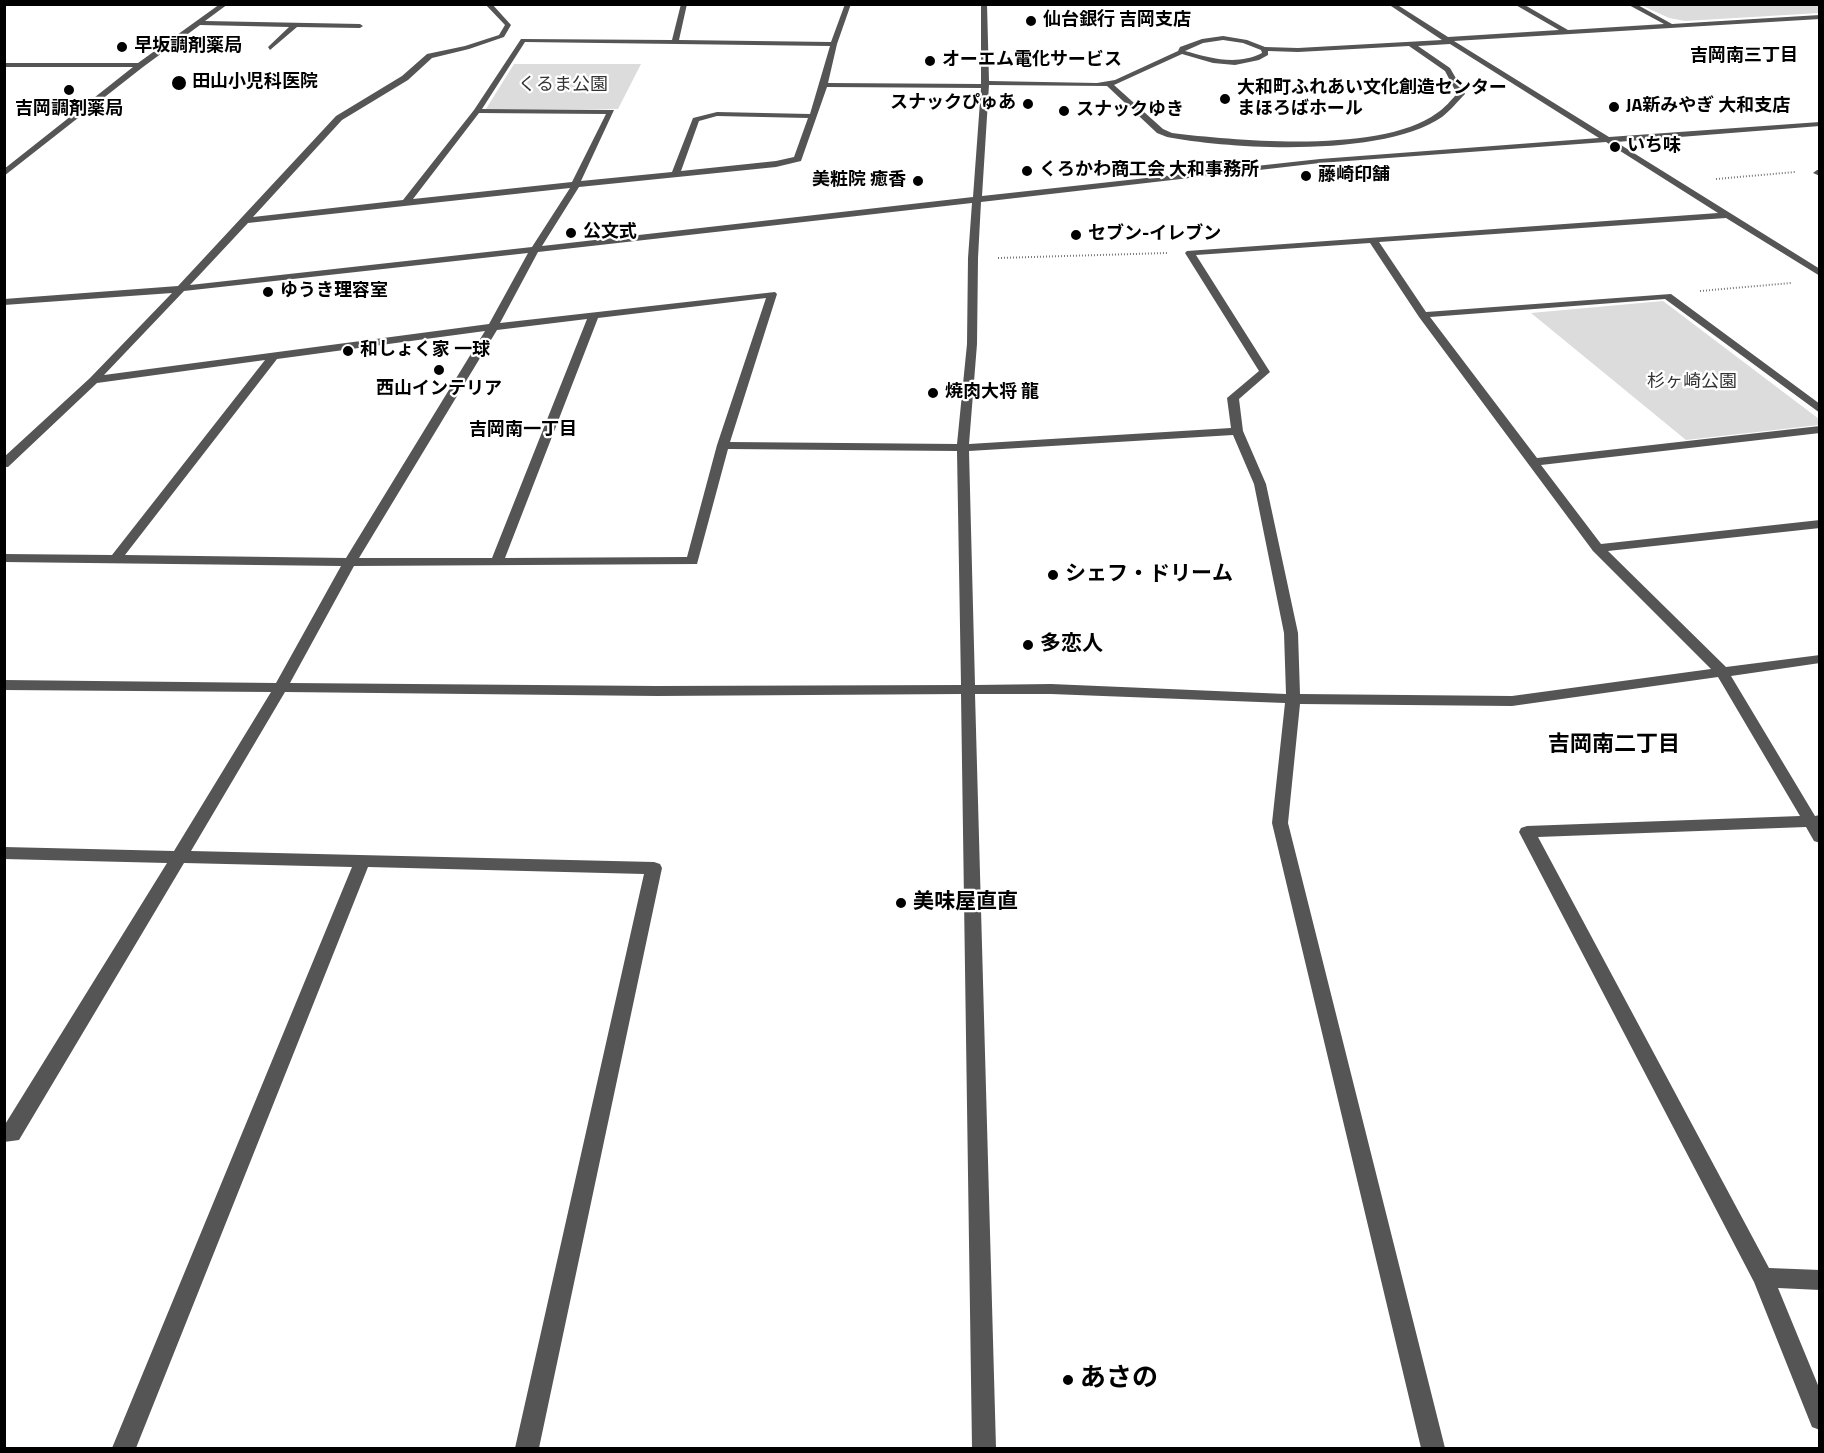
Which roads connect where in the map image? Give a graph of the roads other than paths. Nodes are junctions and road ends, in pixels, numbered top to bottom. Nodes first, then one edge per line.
1 (225, 4) edge
2 (488, 4) edge
3 (684, 4) edge
4 (848, 4) edge
5 (984, 4) edge
6 (1391, 4) edge
7 (1517, 4) edge
8 (1630, 4) edge
9 (1820, 17) edge
10 (199, 23) junction
11 (295, 25) junction
12 (1672, 25) junction
13 (360, 26) dead end
14 (1567, 32) junction
15 (502, 36) junction
16 (523, 40) junction
17 (1447, 40) junction
18 (675, 41) junction
19 (834, 44) junction
20 (1410, 44) junction
21 (270, 48) dead end
22 (1264, 49) junction
23 (1181, 52) junction
24 (4, 65) edge
25 (140, 65) junction
26 (1108, 83) junction
27 (985, 84) junction
28 (824, 85) junction
29 (477, 111) junction
30 (813, 116) junction
31 (1820, 124) edge
32 (1606, 139) junction
33 (4, 174) edge
34 (675, 175) junction
35 (575, 186) junction
36 (977, 200) junction
37 (406, 202) junction
38 (1729, 215) junction
39 (245, 221) junction
40 (1373, 241) junction
41 (536, 247) junction
42 (1820, 273) edge
43 (179, 289) junction
44 (4, 302) edge
45 (594, 315) junction
46 (1423, 315) junction
47 (493, 327) junction
48 (274, 356) junction
49 (94, 380) junction
50 (1820, 410) edge
51 (1820, 429) edge
52 (1237, 431) junction
53 (723, 445) junction
54 (963, 448) junction
55 (1533, 462) junction
56 (4, 464) edge
57 (1820, 524) edge
58 (1598, 548) junction
59 (4, 558) edge
60 (116, 559) junction
61 (497, 561) junction
62 (351, 562) junction
63 (1820, 659) edge
64 (1721, 671) junction
65 (4, 685) edge
66 (280, 689) junction
67 (969, 689) junction
68 (1293, 699) junction
69 (1814, 821) edge
70 (1820, 837) edge
71 (4, 853) edge
72 (179, 855) junction
73 (363, 860) junction
74 (4, 1134) edge
75 (1763, 1278) junction
76 (1820, 1280) edge
77 (1820, 1419) edge
78 (124, 1449) edge
79 (527, 1449) edge
80 (984, 1449) edge
81 (1433, 1449) edge

1 - 10 street
2 - 15 street
3 - 18 street
4 - 19 street
5 - 27 street
6 - 17 street
7 - 14 street
8 - 12 street
9 - 12 street
10 - 11 street
10 - 25 street
11 - 13 street
11 - 21 street
12 - 14 street
14 - 17 street
15 - 16 street
15 - 39 street
16 - 18 street
16 - 29 street
17 - 20 street
17 - 32 street
18 - 19 street
19 - 28 street
20 - 22 street
20 - 26 street
22 - 23 street
22 - 23 street
23 - 26 street
24 - 25 street
25 - 33 street
26 - 27 street
27 - 28 street
27 - 36 street
28 - 30 street
29 - 35 street
29 - 37 street
30 - 34 street
30 - 34 street
31 - 32 street
32 - 36 street
32 - 38 street
34 - 35 street
35 - 37 street
35 - 41 street
36 - 41 street
36 - 54 street
37 - 39 street
38 - 40 street
38 - 42 street
39 - 43 street
40 - 46 street
40 - 52 street
41 - 43 street
41 - 47 street
43 - 44 street
43 - 49 street
45 - 47 street
45 - 53 street
45 - 61 street
46 - 50 street
46 - 55 street
47 - 48 street
47 - 62 street
48 - 49 street
48 - 60 street
49 - 56 street
51 - 55 street
52 - 54 street
52 - 68 street
53 - 54 street
53 - 61 street
54 - 67 street
55 - 58 street
57 - 58 street
58 - 64 street
59 - 60 street
60 - 62 street
61 - 62 street
62 - 66 street
63 - 64 street
64 - 68 street
64 - 69 street
65 - 66 street
66 - 67 street
66 - 72 street
67 - 68 street
67 - 80 street
68 - 81 street
69 - 70 street
69 - 75 street
71 - 72 street
72 - 73 street
72 - 74 street
73 - 78 street
73 - 79 street
75 - 76 street
75 - 77 street

